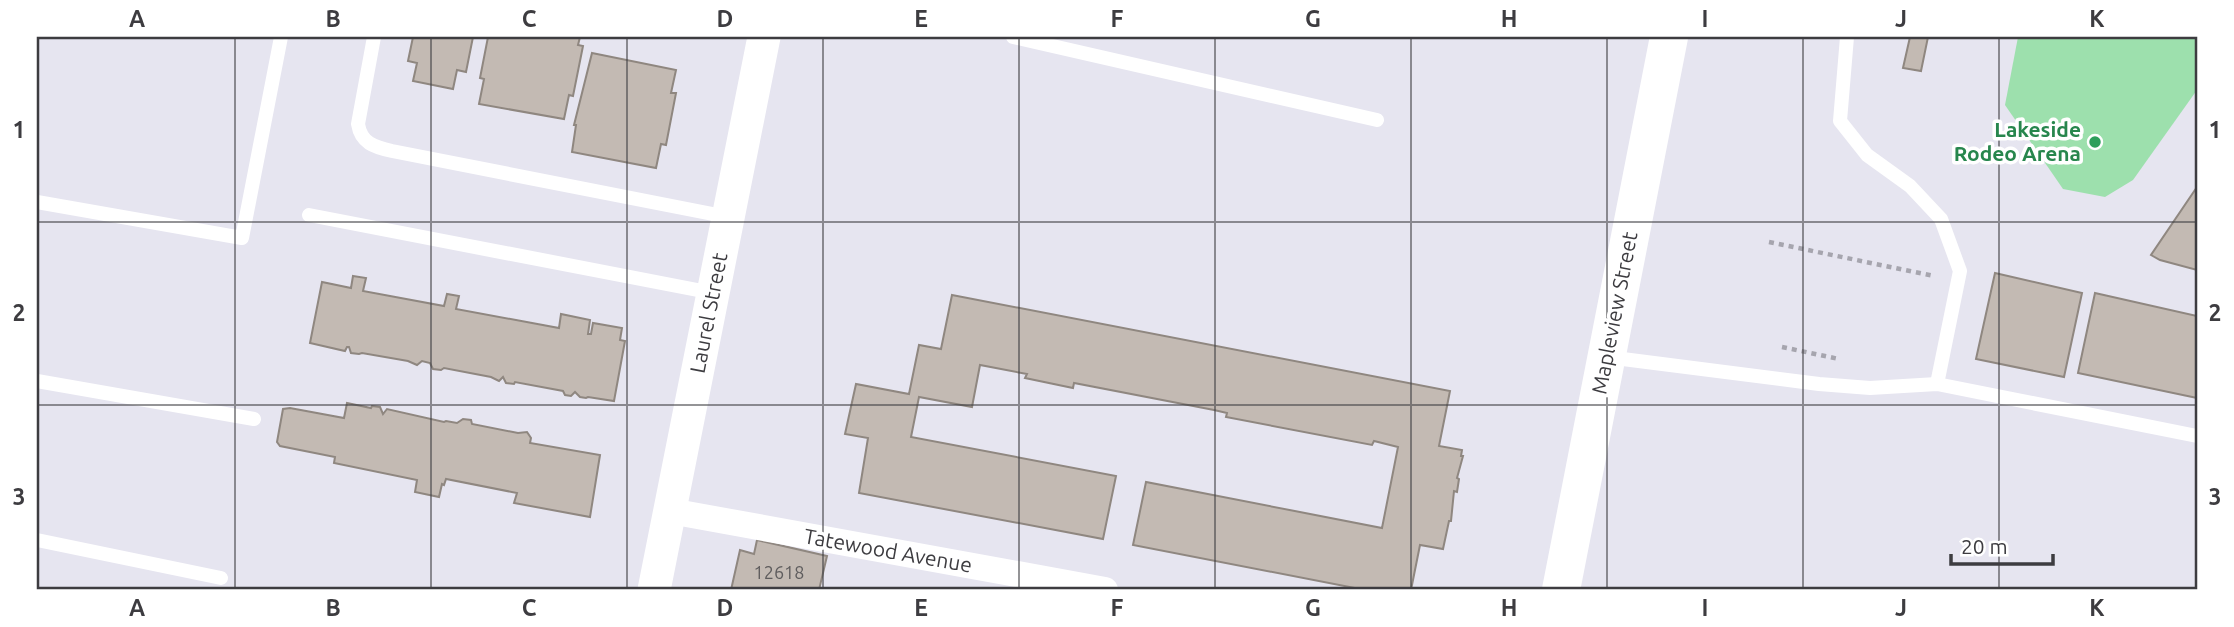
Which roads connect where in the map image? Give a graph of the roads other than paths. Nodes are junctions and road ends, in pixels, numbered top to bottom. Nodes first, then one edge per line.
1 (281, 37) edge
2 (374, 37) edge
3 (764, 37) edge
4 (1013, 37) edge
5 (1669, 37) edge
6 (1847, 37) edge
7 (1377, 120) dead end
8 (37, 202) edge
9 (309, 215) dead end
10 (728, 216) junction
11 (713, 293) junction
12 (1606, 357) junction
13 (37, 380) edge
14 (1937, 384) junction
15 (254, 419) dead end
16 (2197, 436) edge
17 (670, 511) junction
18 (37, 540) edge
19 (221, 578) dead end
20 (654, 590) edge
21 (1105, 590) edge
22 (1561, 590) edge

1 - 8 lane
2 - 10 lane
3 - 10 street, Laurel Street
4 - 7 lane
5 - 12 main road, Mapleview Street
6 - 14 lane
9 - 11 lane
10 - 11 street, Laurel Street
11 - 17 street, Laurel Street
12 - 14 lane
12 - 22 main road, Mapleview Street
13 - 15 lane
14 - 16 lane
17 - 20 street, Laurel Street
17 - 21 street, Tatewood Avenue
18 - 19 lane

